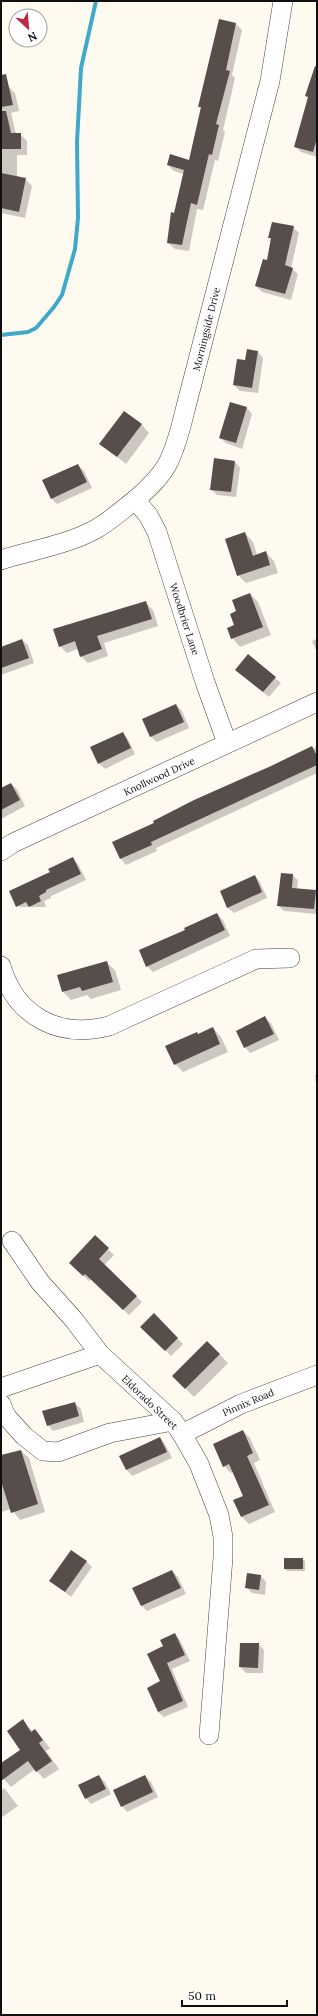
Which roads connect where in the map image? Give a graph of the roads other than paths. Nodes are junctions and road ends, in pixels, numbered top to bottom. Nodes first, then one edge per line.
1 (283, 1) edge
2 (135, 500) junction
3 (1, 560) edge
4 (317, 702) edge
5 (227, 743) junction
6 (1, 851) edge
7 (290, 958) dead end
8 (1, 966) edge
9 (12, 1242) dead end
10 (100, 1354) junction
11 (317, 1375) edge
12 (1, 1388) edge
13 (1, 1404) edge
14 (177, 1427) junction
15 (209, 1735) dead end

1 - 2 street, Morningside Drive
2 - 3 street, Morningside Drive
2 - 5 street, Woodbrier Lane
4 - 5 street, Knollwood Drive
5 - 6 street, Knollwood Drive
7 - 8 street
9 - 10 street, Eldorado Street
10 - 12 street
10 - 14 street, Eldorado Street
11 - 14 street, Pinnix Road
13 - 14 street, Pinnix Road
14 - 15 street, Eldorado Street

